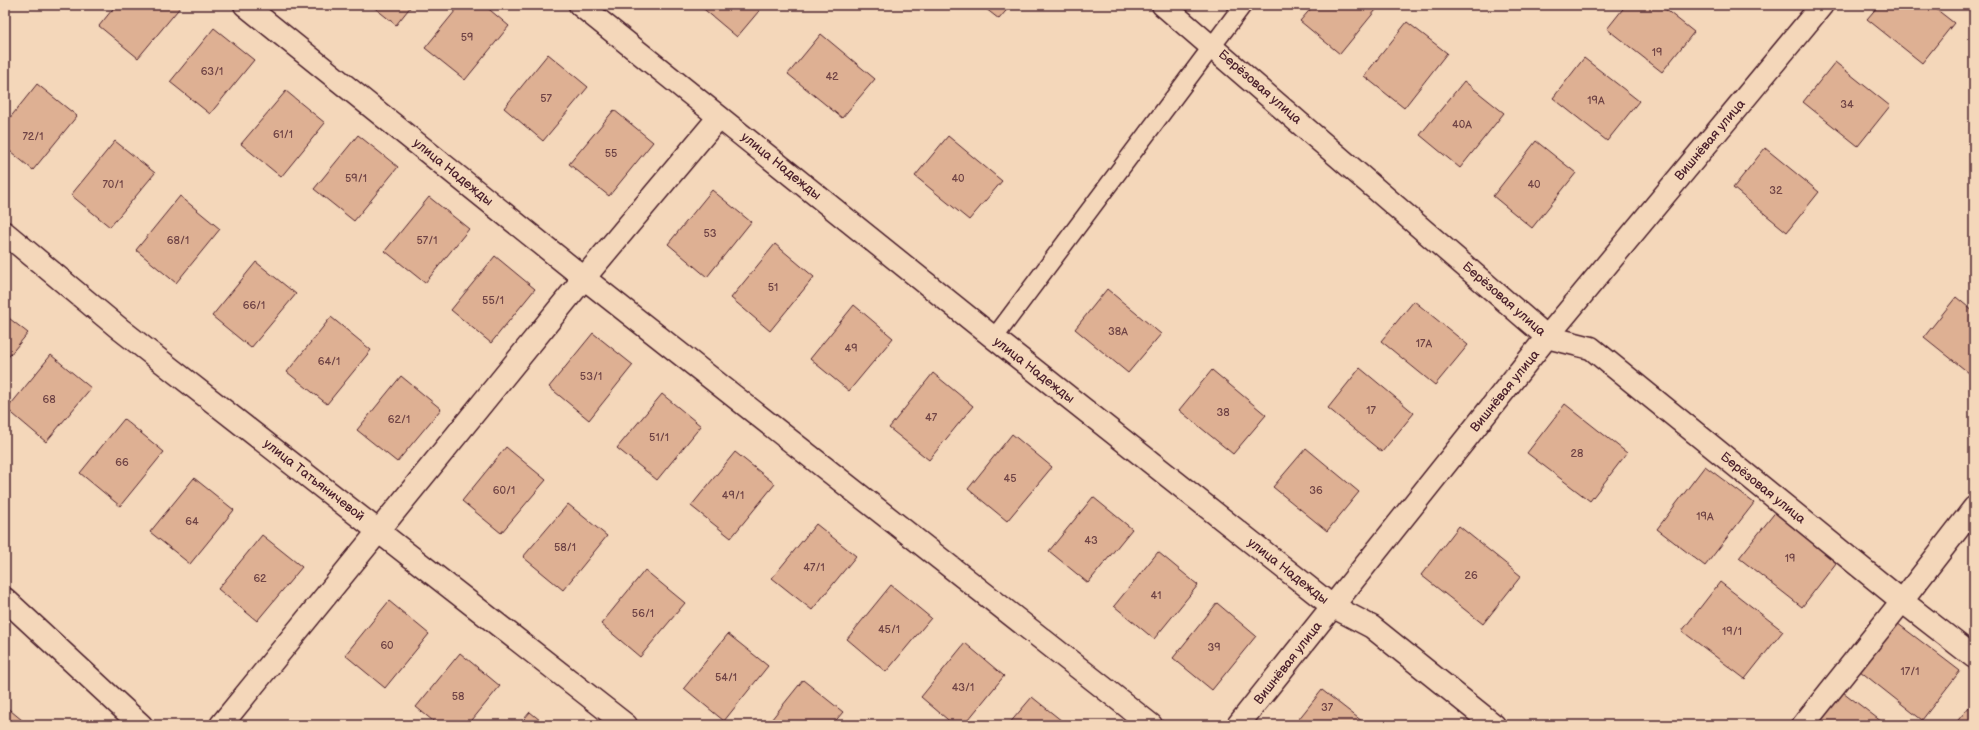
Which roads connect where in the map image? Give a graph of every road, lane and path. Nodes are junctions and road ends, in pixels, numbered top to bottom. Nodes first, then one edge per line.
1 (245, 5) edge
2 (580, 5) edge
3 (1163, 5) edge
4 (1243, 5) edge
5 (1822, 5) edge
6 (1212, 45) junction
7 (720, 116) junction
8 (5, 233) edge
9 (584, 278) junction
10 (1547, 337) junction
11 (994, 338) junction
12 (1974, 508) edge
13 (379, 531) junction
14 (5, 599) edge
15 (1902, 601) junction
16 (1332, 606) junction
17 (1974, 657) edge
18 (141, 725) edge
19 (221, 725) edge
20 (626, 725) edge
21 (1151, 725) edge
22 (1238, 725) edge
23 (1494, 725) edge
24 (1803, 725) edge

1 - 9 street, улица Надежды
2 - 7 street, улица Надежды
3 - 6 street, Берёзовая улица
4 - 6 lane
5 - 10 street, Вишнёвая улица
6 - 10 street, Берёзовая улица
6 - 11 lane
7 - 9 street
7 - 11 street, улица Надежды
8 - 13 street, улица Татьяничевой
9 - 13 street
9 - 21 street, улица Надежды
10 - 15 street, Берёзовая улица
10 - 16 street, Вишнёвая улица
11 - 16 street, улица Надежды
12 - 15 street
13 - 19 street
13 - 20 street, улица Татьяничевой
14 - 18 street
15 - 17 street, Берёзовая улица
15 - 24 street
16 - 22 street, Вишнёвая улица
16 - 23 street, улица Надежды

